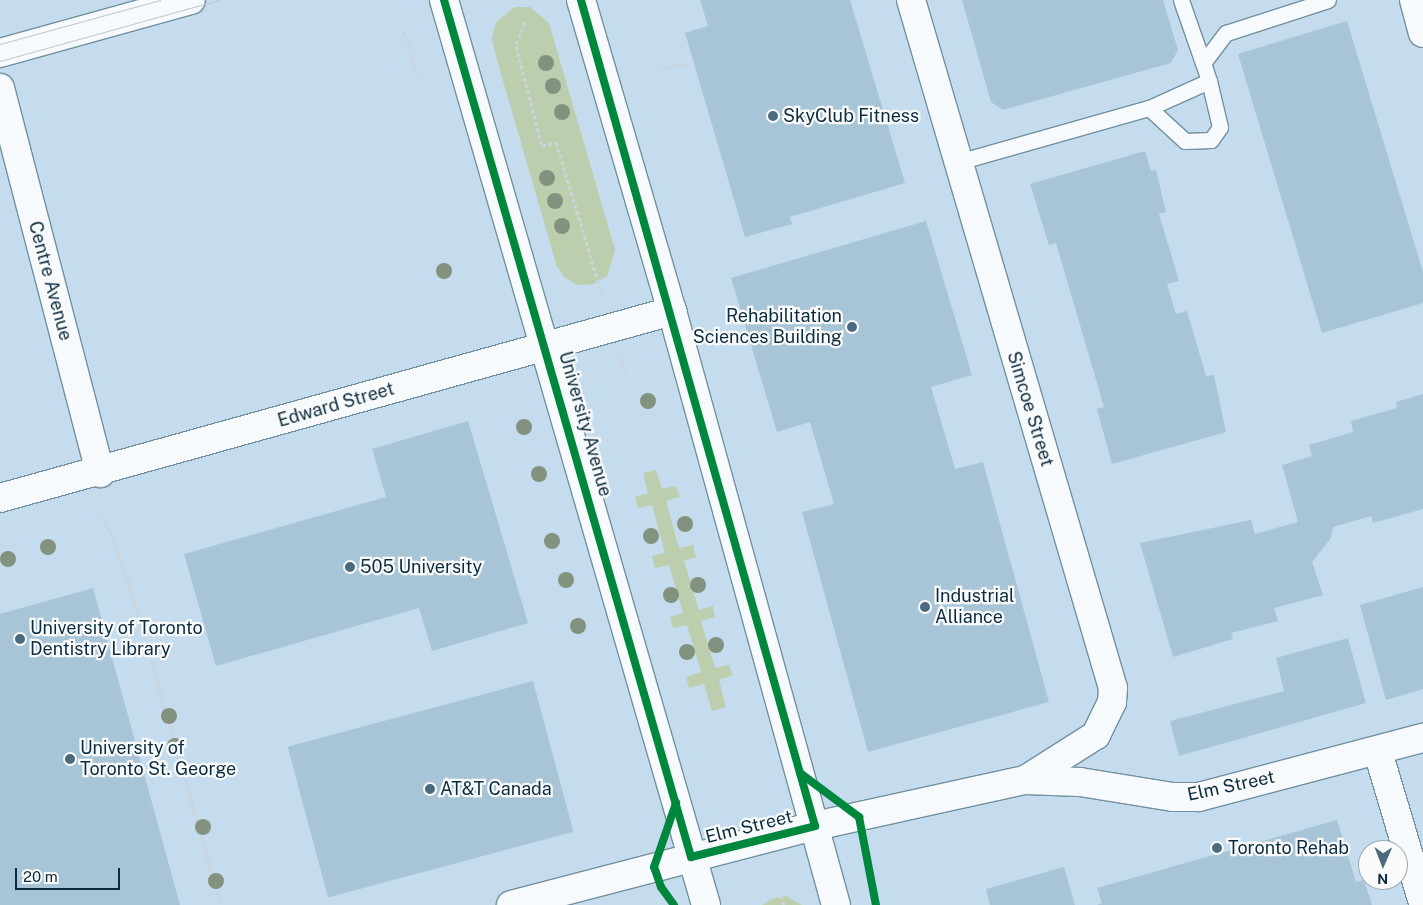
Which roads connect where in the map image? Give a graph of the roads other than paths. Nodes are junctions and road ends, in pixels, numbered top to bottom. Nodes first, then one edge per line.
1 (191, 0) edge
2 (444, 0) edge
3 (581, 0) edge
4 (912, 0) edge
5 (1181, 0) edge
6 (1328, 0) edge
7 (1414, 0) edge
8 (1423, 33) edge
9 (0, 53) edge
10 (1203, 63) junction
11 (1208, 81) junction
12 (0, 88) edge
13 (1149, 108) junction
14 (958, 162) junction
15 (672, 311) junction
16 (547, 346) junction
17 (100, 473) junction
18 (0, 498) edge
19 (1423, 738) edge
20 (1378, 752) junction
21 (1025, 780) junction
22 (815, 826) junction
23 (691, 857) junction
24 (1423, 903) edge
25 (511, 905) edge
26 (706, 905) edge
27 (836, 905) edge

1 - 9 street
2 - 16 street, University Avenue
3 - 15 street
4 - 14 street, Simcoe Street
5 - 10 lane
6 - 10 lane
7 - 8 street
10 - 11 lane
11 - 13 lane
11 - 13 lane
12 - 17 street, Centre Avenue
13 - 14 lane
14 - 21 street, Simcoe Street
15 - 16 street, Edward Street
15 - 22 street
16 - 17 street, Edward Street
16 - 23 street, University Avenue
17 - 18 street, Edward Street
19 - 20 street, Elm Street
20 - 21 street, Elm Street
20 - 24 street
21 - 22 street, Elm Street
22 - 23 street, Elm Street
22 - 27 street
23 - 25 street, Elm Street
23 - 26 street, University Avenue

